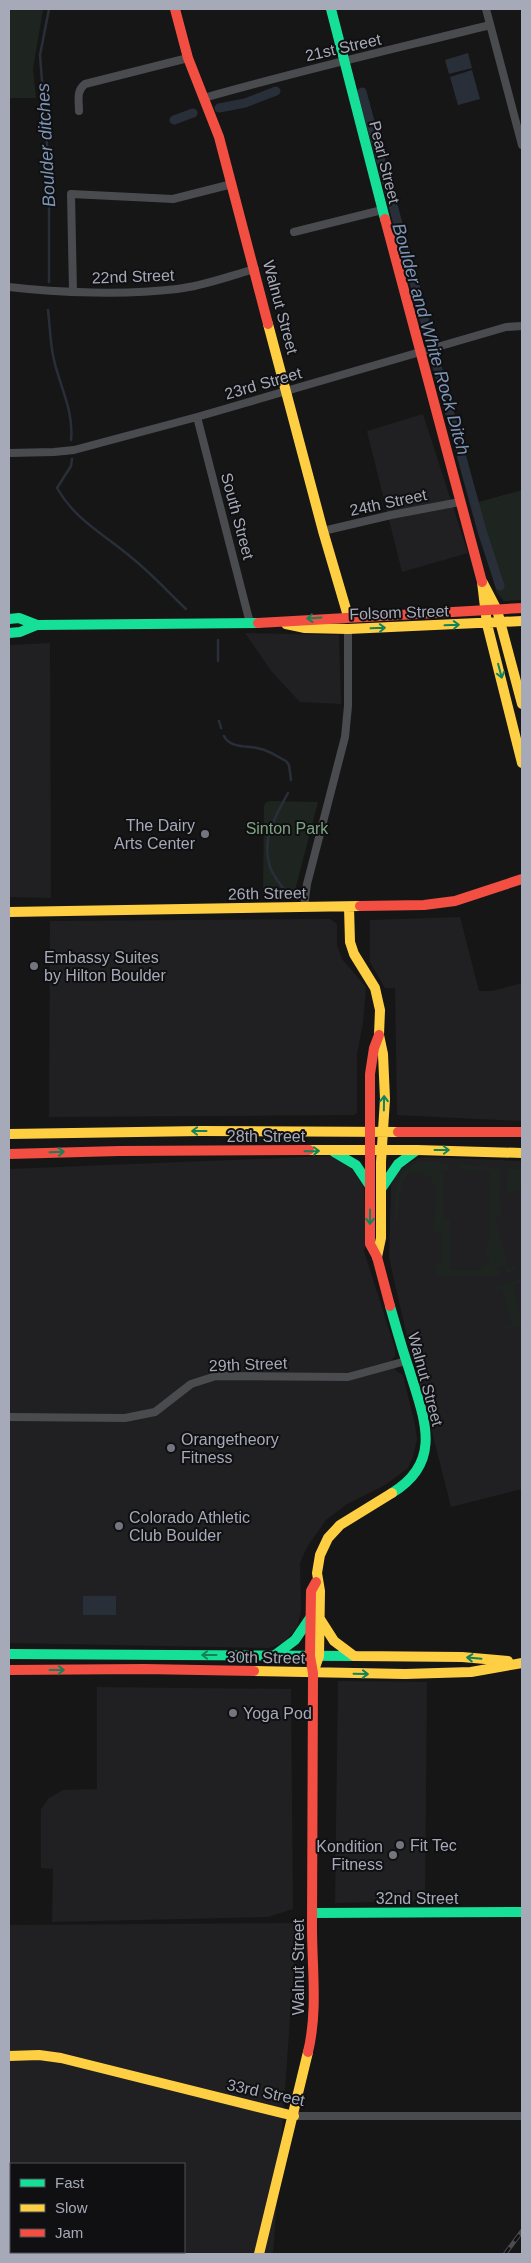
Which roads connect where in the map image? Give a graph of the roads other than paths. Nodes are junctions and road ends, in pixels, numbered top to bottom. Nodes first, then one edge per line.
1 (176, 9) edge
2 (330, 9) edge
3 (486, 9) edge
4 (490, 25) junction
5 (188, 58) junction
6 (344, 62) junction
7 (204, 98) junction
8 (80, 111) dead end
9 (522, 145) edge
10 (232, 184) junction
11 (382, 210) junction
12 (294, 232) dead end
13 (255, 269) junction
14 (9, 286) edge
15 (74, 291) junction
16 (522, 326) edge
17 (424, 351) junction
18 (287, 391) junction
19 (198, 417) junction
20 (9, 453) edge
21 (460, 502) junction
22 (323, 531) junction
23 (482, 582) junction
24 (522, 608) edge
25 (497, 610) junction
26 (485, 611) junction
27 (348, 616) junction
28 (9, 619) edge
29 (522, 621) edge
30 (277, 622) junction
31 (250, 623) junction
32 (501, 623) junction
33 (487, 624) junction
34 (37, 625) junction
35 (348, 629) junction
36 (9, 633) edge
37 (522, 704) edge
38 (512, 718) junction
39 (522, 725) edge
40 (522, 763) edge
41 (522, 879) edge
42 (304, 907) junction
43 (349, 907) junction
44 (9, 912) edge
45 (379, 1035) junction
46 (370, 1131) junction
47 (382, 1132) junction
48 (522, 1132) edge
49 (9, 1134) edge
50 (331, 1150) junction
51 (370, 1150) junction
52 (382, 1150) junction
53 (417, 1150) junction
54 (9, 1154) edge
55 (522, 1154) edge
56 (370, 1186) junction
57 (381, 1189) junction
58 (377, 1257) junction
59 (406, 1361) junction
60 (9, 1417) edge
61 (315, 1618) junction
62 (9, 1654) edge
63 (275, 1655) junction
64 (315, 1656) junction
65 (354, 1656) junction
66 (522, 1663) edge
67 (9, 1670) edge
68 (313, 1673) junction
69 (522, 1912) edge
70 (313, 1913) junction
71 (9, 2056) edge
72 (294, 2116) junction
73 (522, 2116) edge
74 (260, 2254) edge

1 - 5 main road, Walnut Street
2 - 6 main road, Pearl Street
3 - 4 street
4 - 6 street, 21st Street
4 - 9 street
5 - 7 main road, Walnut Street
5 - 8 street
6 - 7 street, 21st Street
6 - 11 main road, Pearl Street
7 - 10 main road, Walnut Street
10 - 13 main road, Walnut Street
10 - 15 street
11 - 12 street
11 - 17 main road, Pearl Street
13 - 15 street, 22nd Street
13 - 18 main road, Walnut Street
14 - 15 street, 22nd Street
16 - 17 street, 23rd Street
17 - 18 street, 23rd Street
17 - 21 main road, Pearl Street
18 - 19 street, 23rd Street
18 - 22 main road, Walnut Street
19 - 20 street, 23rd Street
19 - 31 street, South Street
21 - 22 street, 24th Street
21 - 23 main road, Pearl Street
22 - 27 main road, Walnut Street
23 - 25 main road, Pearl Street
23 - 26 main road, Pearl Street
24 - 25 main road, Folsom Street
25 - 26 main road, Folsom Street
25 - 32 main road, Pearl Street
26 - 27 main road, Folsom Street
26 - 33 main road, Pearl Street
27 -> 30 main road, Folsom Street
28 - 34 main road, Folsom Street
29 - 32 main road, Folsom Street
30 - 31 main road, Folsom Street
30 - 35 main road, Folsom Street
31 - 34 main road, Folsom Street
32 - 33 main road, Folsom Street
32 - 37 main road, Pearl Street
35 -> 33 main road, Folsom Street
33 -> 38 main road, Pearl Street
34 - 36 main road, Folsom Street
35 - 42 street
38 - 39 main road
38 - 40 main road, Pearl Street
41 - 43 main road, 26th Street
42 - 43 main road, 26th Street
42 - 44 main road, 26th Street
43 - 45 main road, Walnut Street
45 - 46 main road, Walnut Street
47 -> 45 main road, Walnut Street
46 - 47 main road, 28th Street
46 -> 49 main road, 28th Street
46 - 51 main road, Walnut Street
47 - 48 main road, 28th Street
47 - 52 main road, Walnut Street
50 - 51 main road, 28th Street
54 -> 50 main road, 28th Street
50 - 56 main road
51 - 52 main road, 28th Street
51 - 56 main road, Walnut Street
52 - 53 main road, 28th Street
52 - 57 main road, Walnut Street
53 -> 55 main road, 28th Street
53 - 57 main road
56 -> 58 main road, Walnut Street
57 - 58 main road, Walnut Street
58 - 59 main road, Walnut Street
59 - 60 street, 29th Street
59 - 61 main road, Walnut Street
61 - 63 main road
61 - 64 main road, Walnut Street
61 - 65 main road
63 -> 62 main road, 30th Street
63 - 64 main road, 30th Street
64 - 65 main road, 30th Street
64 - 68 main road, Walnut Street
66 -> 65 main road, 30th Street
68 -> 66 main road, 30th Street
67 -> 68 main road, 30th Street
68 - 70 main road, Walnut Street
69 - 70 main road, 32nd Street
70 - 72 main road, Walnut Street
71 - 72 main road, 33rd Street
72 - 73 street, 33rd Street
72 - 74 main road, Walnut Street

